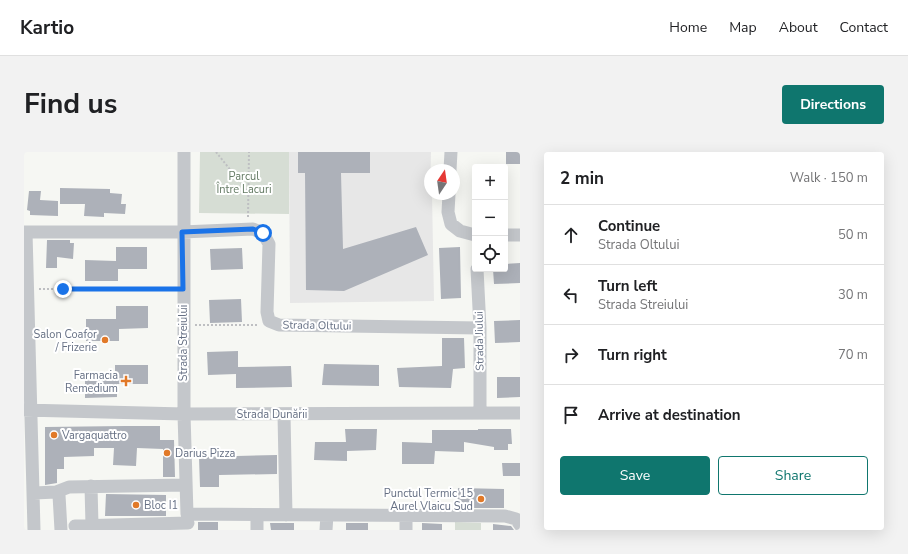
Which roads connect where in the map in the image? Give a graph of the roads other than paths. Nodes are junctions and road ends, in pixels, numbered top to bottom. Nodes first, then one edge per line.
1 (184, 152) edge
2 (451, 152) edge
3 (450, 164) edge
4 (449, 200) edge
5 (25, 232) edge
6 (182, 232) junction
7 (472, 234) edge
8 (520, 234) edge
9 (508, 235) edge
10 (477, 272) edge
11 (480, 328) junction
12 (28, 410) edge
13 (480, 413) junction
14 (520, 413) edge
15 (184, 414) junction
16 (284, 414) junction
17 (186, 485) junction
18 (91, 486) junction
19 (56, 492) junction
20 (34, 493) junction
21 (257, 515) junction
22 (286, 515) junction
23 (327, 515) junction
24 (406, 515) junction
25 (188, 523) dead end
26 (520, 524) edge
27 (92, 525) junction
28 (75, 526) dead end
29 (117, 527) edge
30 (34, 530) edge
31 (61, 530) edge
32 (257, 530) edge
33 (326, 530) edge
34 (406, 530) edge

1 - 6 street, Strada Streiului
2 - 3 street
4 - 7 street
5 - 6 street, Strada Oltului
5 - 12 street
6 - 11 street, Strada Oltului
6 - 15 street, Strada Streiului
8 - 9 street
10 - 11 street, Strada Jiului
11 - 13 street, Strada Jiului
12 - 15 street, Strada Dunării
12 - 20 street
13 - 14 street, Strada Dunării
13 - 16 street, Strada Dunării
15 - 16 street, Strada Dunării
15 - 17 street, Strada Streiului
16 - 22 street
17 - 18 street
17 - 21 street, Strada Streiului
18 - 19 street
18 - 27 street
19 - 20 street
19 - 31 street
20 - 30 street
21 - 22 street
21 - 32 street
22 - 23 street
23 - 24 street
23 - 33 street
24 - 26 street
24 - 34 street
25 - 29 street
27 - 28 street
27 - 29 street

